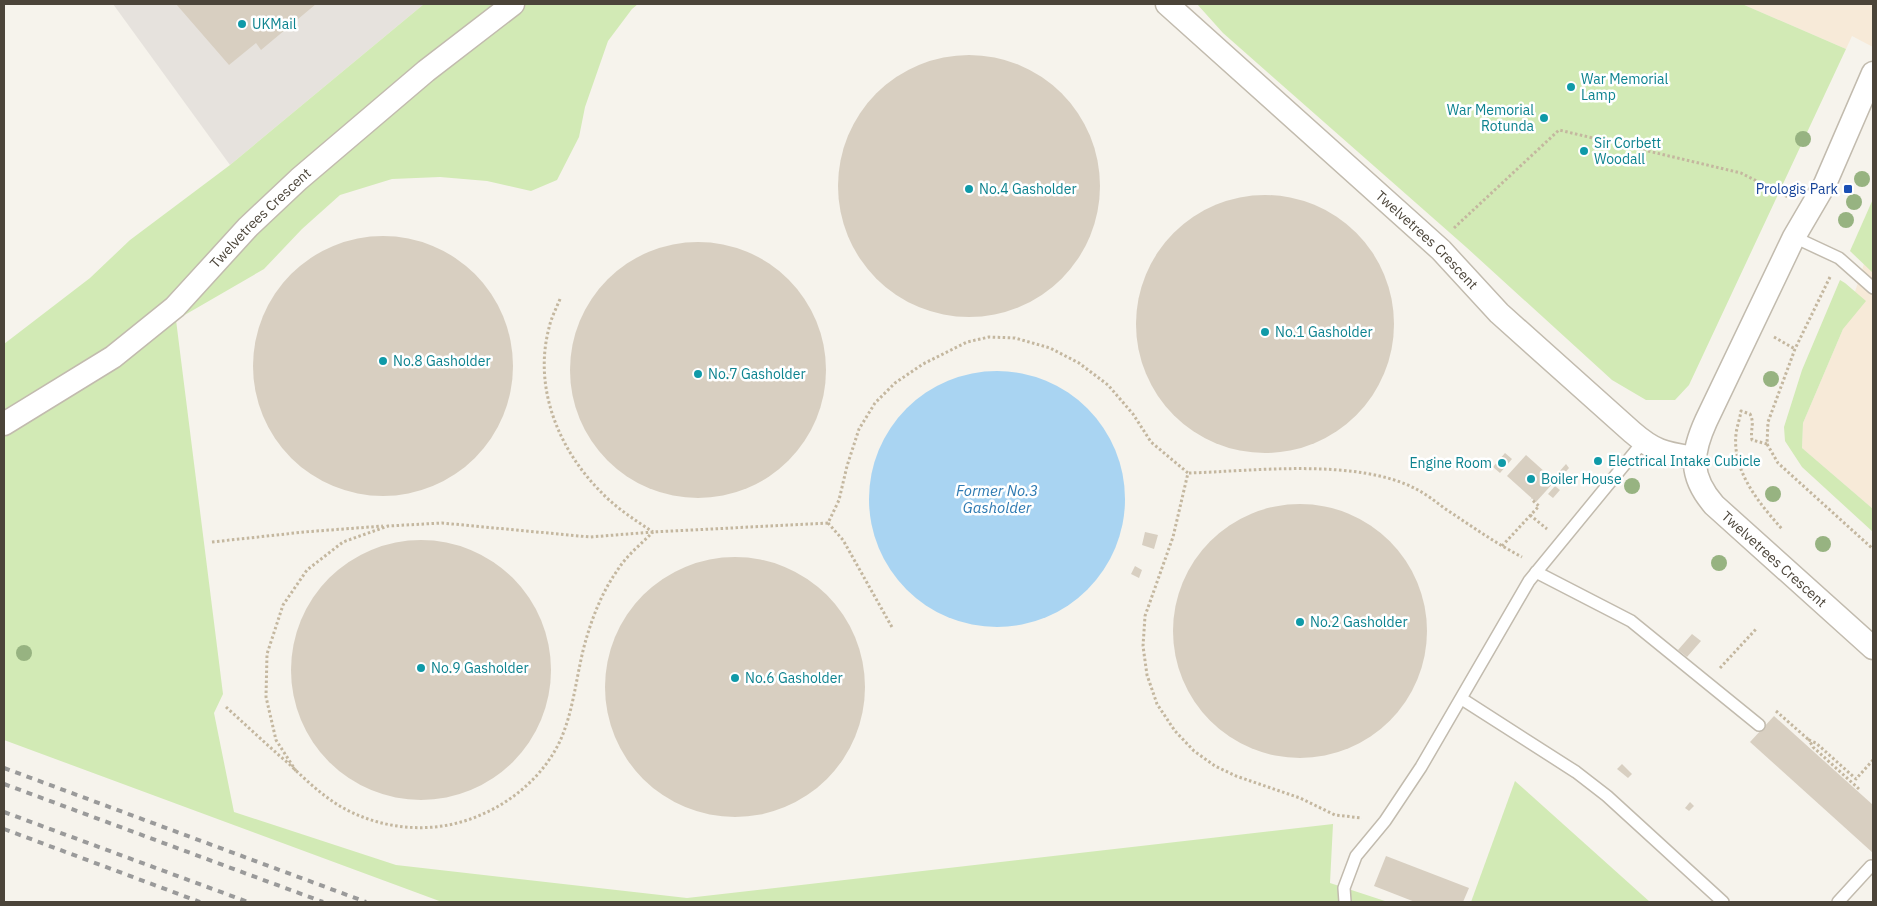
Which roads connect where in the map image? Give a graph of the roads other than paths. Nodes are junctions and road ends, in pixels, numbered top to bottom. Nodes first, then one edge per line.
1 (513, 4) edge
2 (1167, 4) edge
3 (1873, 73) edge
4 (1794, 237) junction
5 (1873, 288) edge
6 (4, 424) edge
7 (1643, 442) junction
8 (1694, 458) junction
9 (1538, 570) junction
10 (1873, 648) edge
11 (1462, 699) junction
12 (1759, 725) road end
13 (1871, 866) dead end
14 (1345, 902) edge
15 (1723, 902) edge
16 (1838, 902) edge

1 - 6 street, Twelvetrees Crescent
2 - 7 street, Twelvetrees Crescent
3 - 4 street, Twelvetrees Crescent
4 - 5 lane
4 - 8 street, Twelvetrees Crescent
7 - 8 street, Twelvetrees Crescent
7 - 9 lane
8 - 10 street, Twelvetrees Crescent
9 - 11 lane
9 - 12 lane
11 - 14 lane
11 - 15 lane
13 - 16 lane

